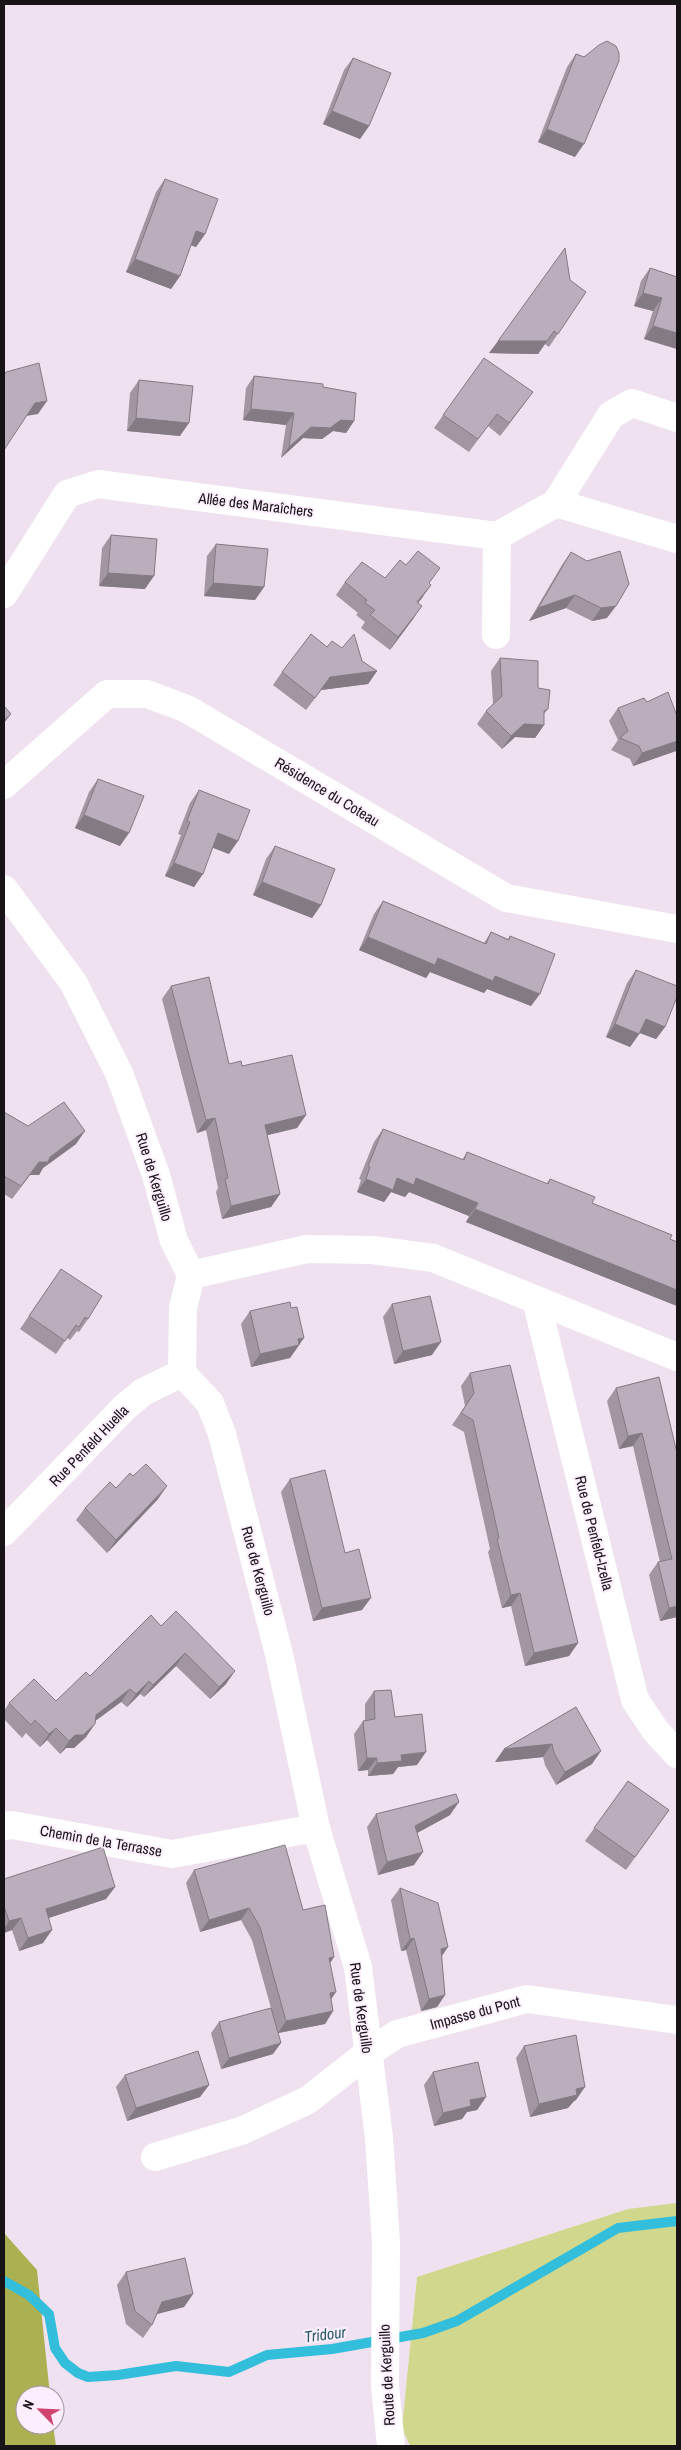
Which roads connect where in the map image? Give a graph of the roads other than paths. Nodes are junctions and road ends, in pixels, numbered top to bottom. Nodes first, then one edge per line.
1 (677, 418) edge
2 (556, 503) junction
3 (497, 536) junction
4 (677, 539) edge
5 (4, 594) edge
6 (496, 635) dead end
7 (4, 785) edge
8 (4, 889) edge
9 (677, 929) edge
10 (191, 1275) junction
11 (536, 1300) junction
12 (677, 1357) edge
13 (182, 1373) junction
14 (4, 1532) edge
15 (677, 1754) edge
16 (4, 1826) edge
17 (316, 1828) junction
18 (677, 2020) edge
19 (368, 2053) junction
20 (155, 2157) dead end
21 (384, 2304) joint
22 (391, 2446) edge

1 - 2 street
2 - 3 street
2 - 4 street
3 - 5 street, Allée des Maraîchers
3 - 6 street
7 - 9 street, Résidence du Coteau
8 - 10 street, Rue de Kerguillo
10 - 11 street
10 - 13 street
11 - 12 street
11 - 15 street, Rue de Penfeld-Izella
13 - 14 street, Rue Penfeld Huella
13 - 17 street, Rue de Kerguillo
16 - 17 street, Chemin de la Terrasse
17 - 19 street, Rue de Kerguillo
18 - 19 street, Impasse du Pont
19 - 20 street, Impasse du Pont
19 - 21 street, Rue de Kerguillo
21 - 22 street, Route de Kerguillo

